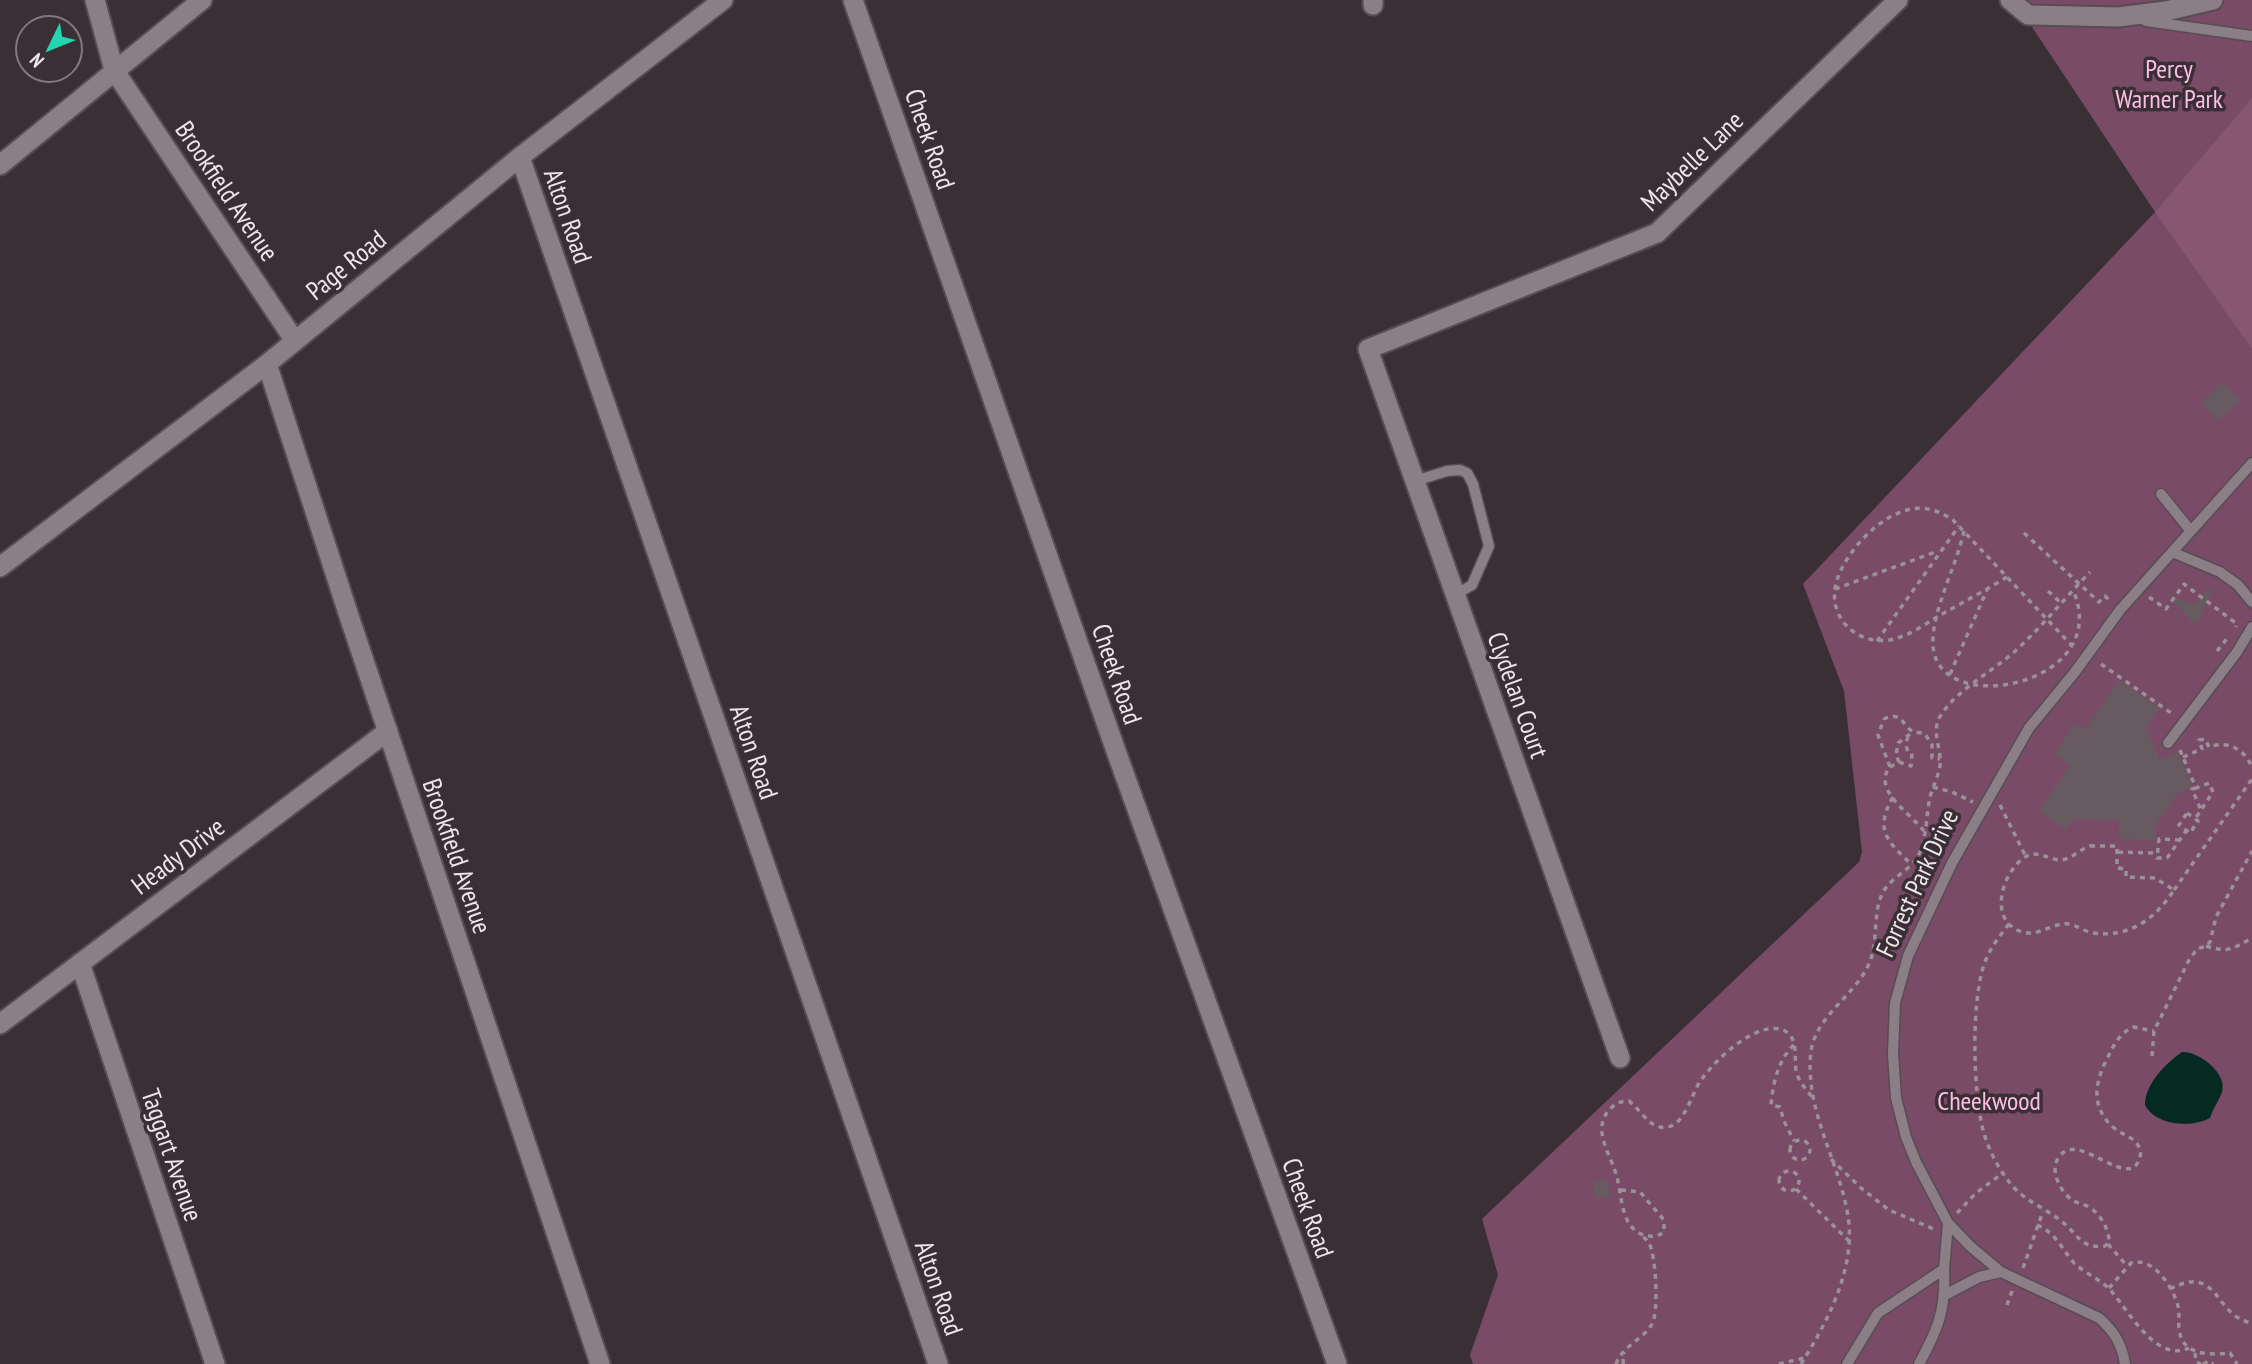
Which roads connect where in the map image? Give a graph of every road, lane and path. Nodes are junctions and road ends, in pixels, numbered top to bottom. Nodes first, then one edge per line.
1 (95, 0) edge
2 (202, 0) edge
3 (723, 0) edge
4 (853, 0) edge
5 (1898, 0) edge
6 (2010, 0) edge
7 (2213, 0) edge
8 (2118, 17) junction
9 (2252, 36) edge
10 (114, 70) junction
11 (520, 157) junction
12 (0, 165) edge
13 (295, 341) junction
14 (1368, 349) joint
15 (267, 364) junction
16 (2252, 463) edge
17 (1415, 481) junction
18 (2161, 495) dead end
19 (1959, 526) junction
20 (2190, 530) junction
21 (1964, 531) junction
22 (2024, 533) dead end
23 (1941, 551) junction
24 (2172, 552) junction
25 (0, 567) edge
26 (2007, 577) junction
27 (1835, 589) junction
28 (1987, 589) junction
29 (2073, 590) dead end
30 (2048, 591) dead end
31 (1455, 595) junction
32 (2149, 597) dead end
33 (2252, 602) edge
34 (2061, 603) dead end
35 (2120, 610) junction
36 (1938, 617) junction
37 (2252, 627) edge
38 (1877, 641) junction
39 (2071, 646) junction
40 (2217, 652) dead end
41 (2085, 657) junction
42 (1950, 674) junction
43 (2184, 722) junction
44 (388, 731) junction
45 (1911, 733) junction
46 (2171, 739) joint
47 (2183, 757) junction
48 (1940, 759) dead end
49 (1899, 762) junction
50 (1890, 767) junction
51 (2252, 767) edge
52 (2252, 779) edge
53 (1933, 787) dead end
54 (2196, 788) junction
55 (1893, 797) junction
56 (1999, 804) dead end
57 (1982, 808) junction
58 (2201, 810) junction
59 (2195, 818) junction
60 (1924, 831) dead end
61 (2186, 831) junction
62 (2180, 841) junction
63 (2252, 851) edge
64 (2117, 852) junction
65 (2157, 853) junction
66 (2026, 857) junction
67 (1912, 864) dead end
68 (2174, 890) junction
69 (2009, 924) junction
70 (2252, 938) edge
71 (2206, 946) junction
72 (80, 963) junction
73 (0, 1024) edge
74 (2154, 1031) junction
75 (1794, 1044) junction
76 (2152, 1056) dead end
77 (1620, 1058) dead end
78 (1814, 1099) dead end
79 (1794, 1141) junction
80 (1829, 1157) dead end
81 (1796, 1160) junction
82 (1792, 1172) junction
83 (2003, 1173) junction
84 (1796, 1189) junction
85 (1621, 1190) junction
86 (2043, 1211) junction
87 (1948, 1223) junction
88 (2037, 1225) junction
89 (1642, 1235) junction
90 (1658, 1236) junction
91 (1849, 1241) dead end
92 (1650, 1244) junction
93 (2108, 1244) junction
94 (2127, 1266) junction
95 (1944, 1269) junction
96 (2001, 1272) junction
97 (2018, 1279) junction
98 (2109, 1289) junction
99 (2170, 1289) junction
100 (1945, 1295) junction
101 (2007, 1305) dead end
102 (2252, 1323) edge
103 (2189, 1348) junction
104 (1625, 1349) junction
105 (2196, 1352) junction
106 (1805, 1357) dead end
107 (215, 1364) edge
108 (600, 1364) edge
109 (938, 1364) edge
110 (1337, 1364) edge
111 (1616, 1364) edge
112 (1623, 1364) edge
113 (1779, 1364) edge
114 (1847, 1364) edge
115 (1919, 1364) edge
116 (2125, 1364) edge
117 (2202, 1364) edge
118 (2213, 1364) edge
119 (2237, 1364) edge

1 - 10 street, Brookfield Avenue
2 - 10 street
3 - 11 street, Page Road
4 - 110 street, Cheek Road
5 - 14 street, Maybelle Lane
6 - 8 street
7 - 8 street
8 - 9 lane
10 - 12 street
10 - 13 street, Brookfield Avenue
11 - 13 street, Page Road
11 - 109 street, Alton Road
13 - 15 street, Page Road
14 - 17 street, Clydelan Court
15 - 25 street, Page Road
15 - 44 street, Brookfield Avenue
16 - 20 lane, Forrest Park Drive
17 - 31 street, Clydelan Court
17 - 31 lane
18 - 20 lane
19 - 21 path
19 - 23 path
19 - 27 path
20 - 24 lane, Forrest Park Drive
21 - 26 path
21 - 36 path
22 - 35 path
23 - 27 path
23 - 38 path
24 - 33 lane
24 - 35 lane, Forrest Park Drive
26 - 28 path
26 - 39 path
27 - 38 path
28 - 36 path
28 - 42 path
29 - 39 path
30 - 34 path
31 - 77 street, Clydelan Court
32 - 40 path
35 - 41 lane, Forrest Park Drive
36 - 38 path
36 - 42 path
37 - 43 lane
39 - 41 path
39 - 42 path
41 - 43 path
41 - 57 lane, Forrest Park Drive
43 - 46 lane
44 - 72 street, Heady Drive
44 - 108 street, Brookfield Avenue
45 - 48 path
45 - 49 path
45 - 49 path
45 - 50 path
46 - 47 path
47 - 51 path
47 - 54 path
49 - 50 path
50 - 55 path
52 - 68 path
53 - 57 path
54 - 58 path
54 - 58 path
55 - 60 path
55 - 67 path
56 - 66 path
57 - 87 lane, Forrest Park Drive
58 - 59 path
59 - 61 path
59 - 61 path
61 - 62 path
62 - 65 path
62 - 65 path
63 - 71 path
64 - 65 path
64 - 66 path
64 - 68 path
66 - 69 path
68 - 69 path
69 - 83 path
70 - 71 path
71 - 74 path
72 - 73 street, Heady Drive
72 - 107 street, Taggart Avenue
74 - 76 path
74 - 93 path
75 - 78 path
75 - 79 path
75 - 85 path
79 - 81 path
79 - 81 path
80 - 87 path
81 - 82 path
82 - 84 path
82 - 84 path
83 - 86 path
83 - 87 path
84 - 91 path
85 - 89 path
85 - 90 path
86 - 88 path
86 - 93 path
87 - 95 lane
87 - 96 lane, Forrest Park Drive
88 - 97 path
88 - 98 path
89 - 90 path
89 - 92 path
90 - 92 path
92 - 104 path
93 - 94 path
94 - 98 path
94 - 99 path
95 - 100 lane
95 - 114 lane
96 - 97 lane, Forrest Park Drive
96 - 100 lane
97 - 101 path
97 - 116 lane, Forrest Park Drive
98 - 103 path
99 - 102 path
99 - 103 path
100 - 115 lane
103 - 105 path
104 - 111 path
104 - 112 path
105 - 117 path
105 - 119 path
106 - 113 path
117 - 118 path

